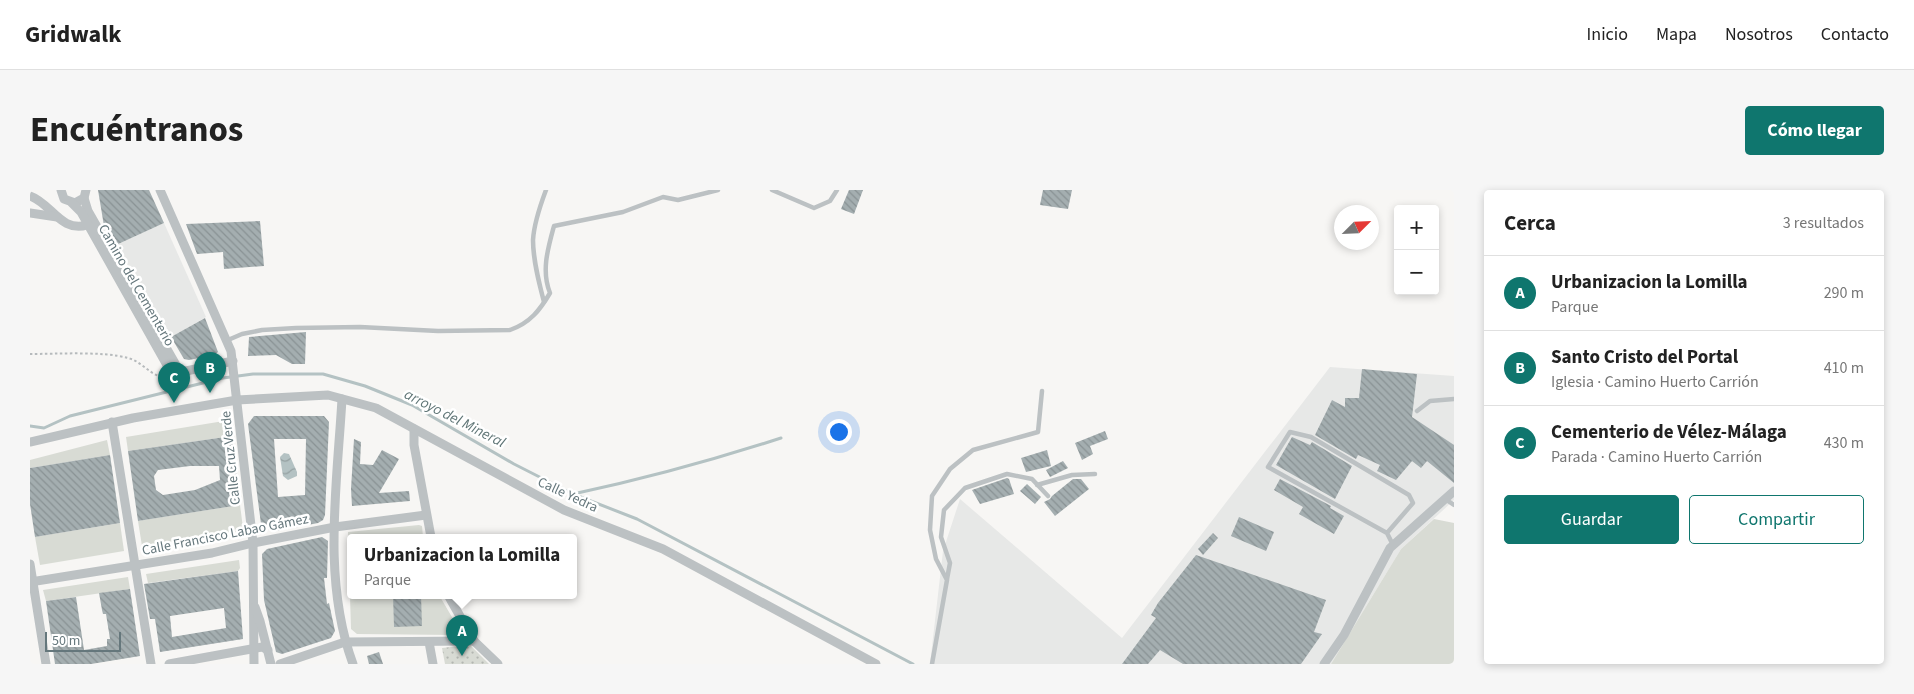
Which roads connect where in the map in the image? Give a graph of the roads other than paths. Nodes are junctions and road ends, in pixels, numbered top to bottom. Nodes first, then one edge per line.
1 (61, 190) edge
2 (160, 190) edge
3 (546, 190) edge
4 (718, 190) edge
5 (772, 190) edge
6 (837, 190) edge
7 (85, 194) edge
8 (30, 196) edge
9 (72, 203) junction
10 (30, 213) edge
11 (57, 216) junction
12 (87, 225) junction
13 (544, 302) junction
14 (228, 340) junction
15 (233, 361) junction
16 (176, 373) junction
17 (1042, 391) dead end
18 (342, 398) junction
19 (1454, 398) edge
20 (237, 400) junction
21 (1417, 411) dead end
22 (112, 422) junction
23 (414, 429) junction
24 (30, 442) edge
25 (1095, 474) dead end
26 (1038, 485) junction
27 (1454, 491) edge
28 (1048, 496) dead end
29 (1444, 499) junction
30 (1454, 505) edge
31 (426, 515) junction
32 (335, 527) junction
33 (1387, 533) junction
34 (430, 534) edge
35 (253, 543) junction
36 (1393, 545) junction
37 (30, 564) edge
38 (136, 564) junction
39 (947, 580) junction
40 (31, 581) edge
41 (450, 599) edge
42 (253, 602) junction
43 (474, 641) junction
44 (345, 642) junction
45 (429, 642) junction
46 (254, 650) junction
47 (268, 658) edge
48 (46, 664) edge
49 (151, 664) edge
50 (169, 664) edge
51 (254, 664) edge
52 (280, 664) edge
53 (353, 664) edge
54 (433, 664) edge
55 (498, 664) edge
56 (876, 664) edge
57 (932, 664) edge
58 (1324, 664) edge

1 - 9 street, Camino del Cementerio
2 - 14 street, Calle Cruz Verde
3 - 13 lane
4 - 13 lane
5 - 6 lane
7 - 9 street
7 - 16 street, Camino del Cementerio
8 - 11 street
9 - 12 street, Camino del Cementerio
10 - 11 street
11 - 12 street
12 - 16 street, Camino del Cementerio
13 - 14 lane
14 - 15 street, Calle Cruz Verde
15 - 16 street
15 - 20 street, Calle Cruz Verde
17 - 39 lane
18 - 20 street, Calle Yedra
18 - 23 street, Calle Yedra
18 - 32 street
19 - 21 lane
20 - 22 street, Calle Yedra
20 - 35 street, Calle Cruz Verde
22 - 24 street, Calle Yedra
22 - 38 street
23 - 31 street
23 - 56 street, Calle Yedra
25 - 26 lane
26 - 28 lane
26 - 39 lane
27 - 29 street
29 - 30 lane
29 - 36 street
31 - 32 street, Calle Francisco Labao Gámez
31 - 34 street
32 - 35 street, Calle Francisco Labao Gámez
32 - 44 street
33 - 33 lane
33 - 36 lane
35 - 38 street, Calle Francisco Labao Gámez
35 - 42 street, Calle Cruz Verde
36 - 58 street
37 - 40 street
38 - 40 street, Calle Francisco Labao Gámez
38 - 49 street
39 - 57 lane
40 - 48 street
41 - 43 street
42 - 46 street, Calle Cruz Verde
42 - 47 street, Calle Cruz Verde
43 - 45 street
43 - 55 street
44 - 45 street
44 - 52 street
44 - 53 street
45 - 54 street
46 - 47 street
46 - 50 street
46 - 51 street, Calle Cruz Verde
47 - 51 street

